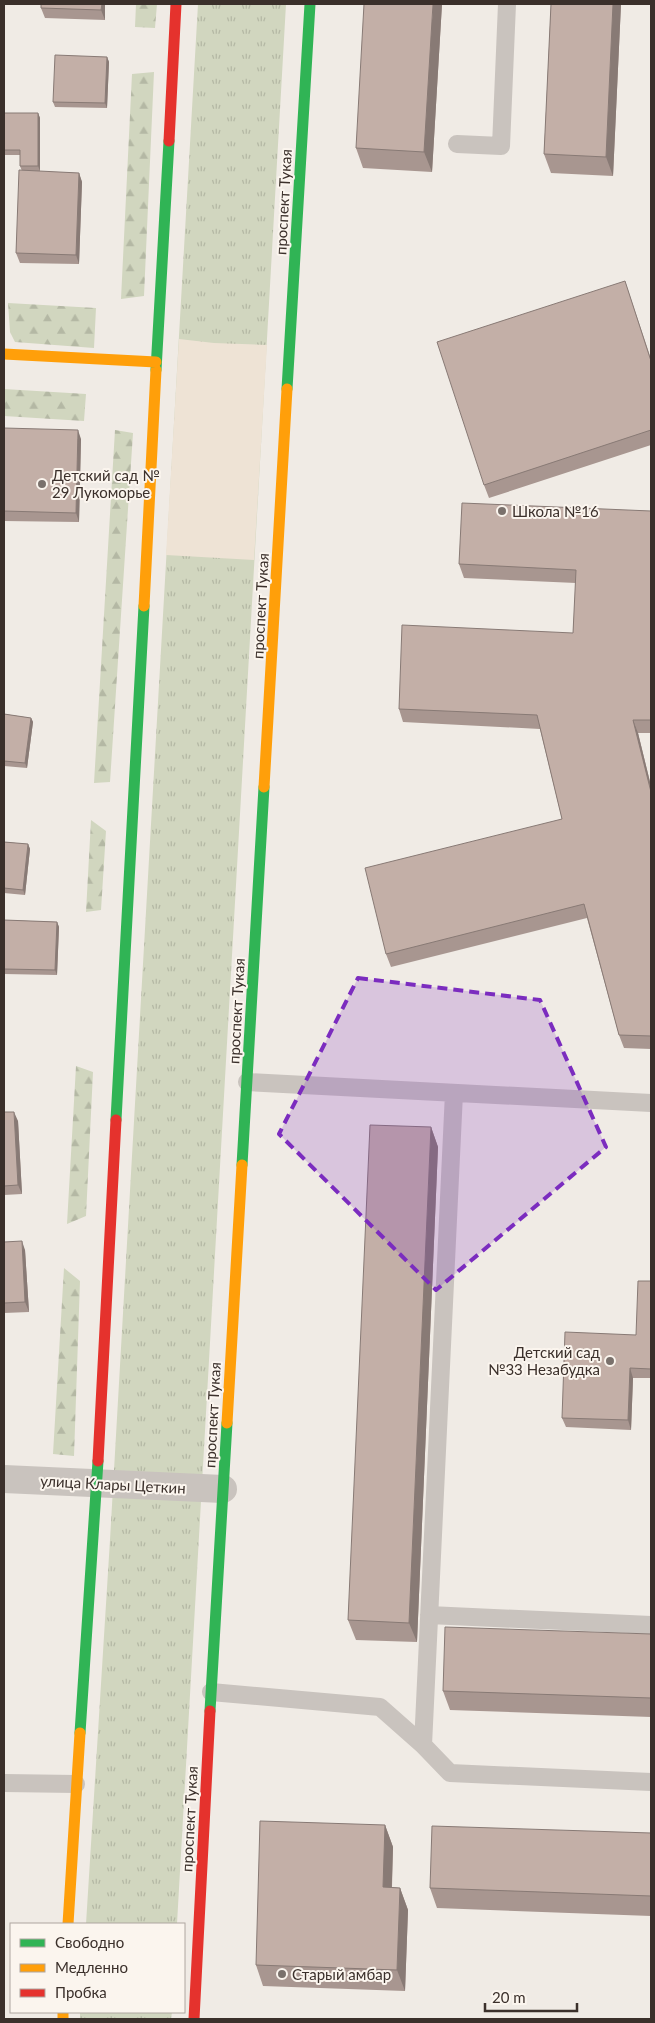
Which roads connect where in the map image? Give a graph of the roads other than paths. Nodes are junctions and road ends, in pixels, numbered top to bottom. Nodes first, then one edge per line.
1 (176, 4) edge
2 (310, 4) edge
3 (506, 4) edge
4 (457, 144) dead end
5 (4, 354) edge
6 (156, 362) junction
7 (247, 1082) junction
8 (454, 1093) junction
9 (651, 1103) edge
10 (4, 1479) edge
11 (98, 1484) junction
12 (223, 1489) junction
13 (429, 1615) junction
14 (651, 1625) edge
15 (211, 1692) junction
16 (423, 1745) junction
17 (651, 1782) edge
18 (4, 1783) edge
19 (76, 1784) junction
20 (68, 1923) edge
21 (194, 2019) edge

1 - 6 main road
2 - 7 main road, проспект Тукая
3 - 4 lane
5 - 6 main road
6 - 11 main road
7 - 8 lane
7 - 12 main road, проспект Тукая
8 - 9 lane
8 - 13 lane
10 - 11 street, улица Клары Цеткин
11 - 12 street, улица Клары Цеткин
11 - 19 main road
12 - 15 main road, проспект Тукая
13 - 14 lane
13 - 16 lane
15 - 16 lane
15 - 21 main road, проспект Тукая
16 - 17 lane
18 - 19 lane
19 - 20 main road

